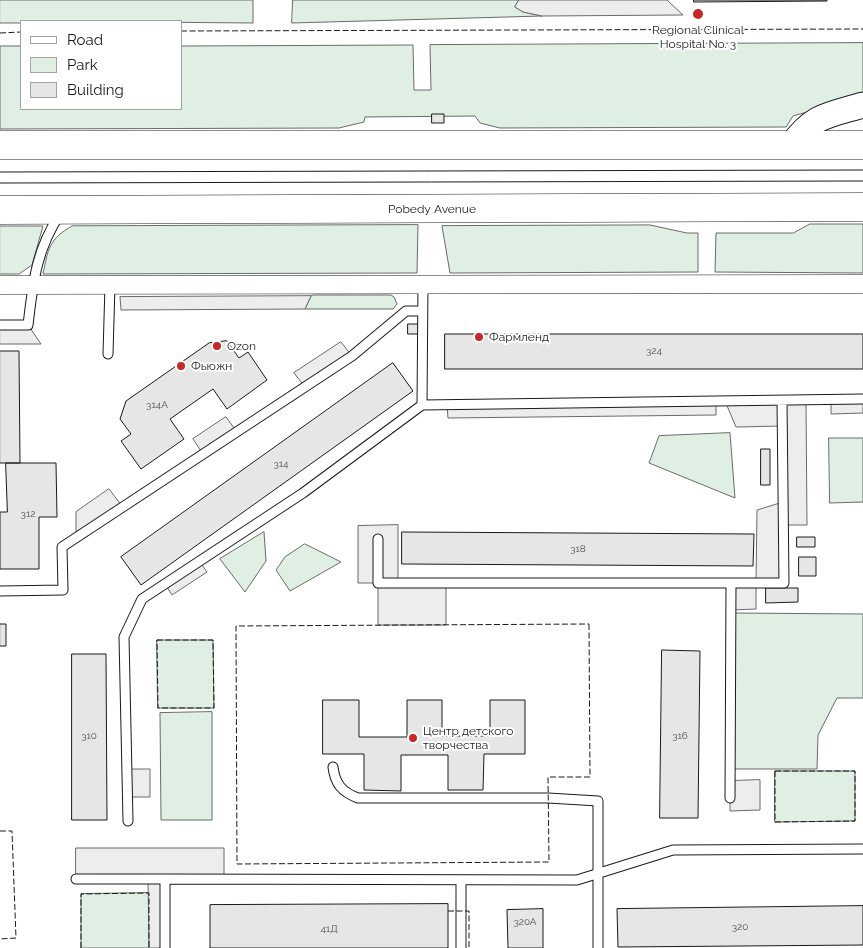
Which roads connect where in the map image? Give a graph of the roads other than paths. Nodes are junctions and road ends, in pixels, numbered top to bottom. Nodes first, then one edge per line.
1 (863, 105) edge
2 (0, 145) edge
3 (792, 145) junction
4 (863, 145) edge
5 (863, 207) edge
6 (0, 210) edge
7 (63, 210) junction
8 (422, 284) junction
9 (863, 284) edge
10 (0, 285) edge
11 (32, 285) junction
12 (110, 285) junction
13 (422, 311) junction
14 (0, 325) edge
15 (108, 354) dead end
16 (863, 400) edge
17 (782, 401) junction
18 (422, 405) junction
19 (378, 539) dead end
20 (730, 583) junction
21 (0, 591) edge
22 (333, 767) dead end
23 (730, 798) dead end
24 (128, 821) dead end
25 (863, 849) edge
26 (597, 874) junction
27 (76, 879) dead end
28 (165, 879) junction
29 (461, 880) junction
30 (165, 948) edge
31 (461, 948) edge
32 (598, 948) edge

1 - 3 street
2 - 3 main road
3 - 4 main road
5 - 7 main road, Pobedy Avenue
6 - 7 main road, Pobedy Avenue
7 - 11 lane
8 - 9 street
8 - 12 street
8 - 13 lane
10 - 11 street
11 - 12 street
11 - 14 lane
12 - 15 lane
13 - 18 lane
13 - 21 lane
16 - 17 lane
17 - 18 lane
17 - 20 lane
18 - 24 lane
19 - 20 lane
20 - 23 lane
22 - 26 lane
25 - 26 lane
26 - 29 lane
26 - 32 lane
27 - 28 lane
28 - 29 lane
28 - 30 lane
29 - 31 lane

